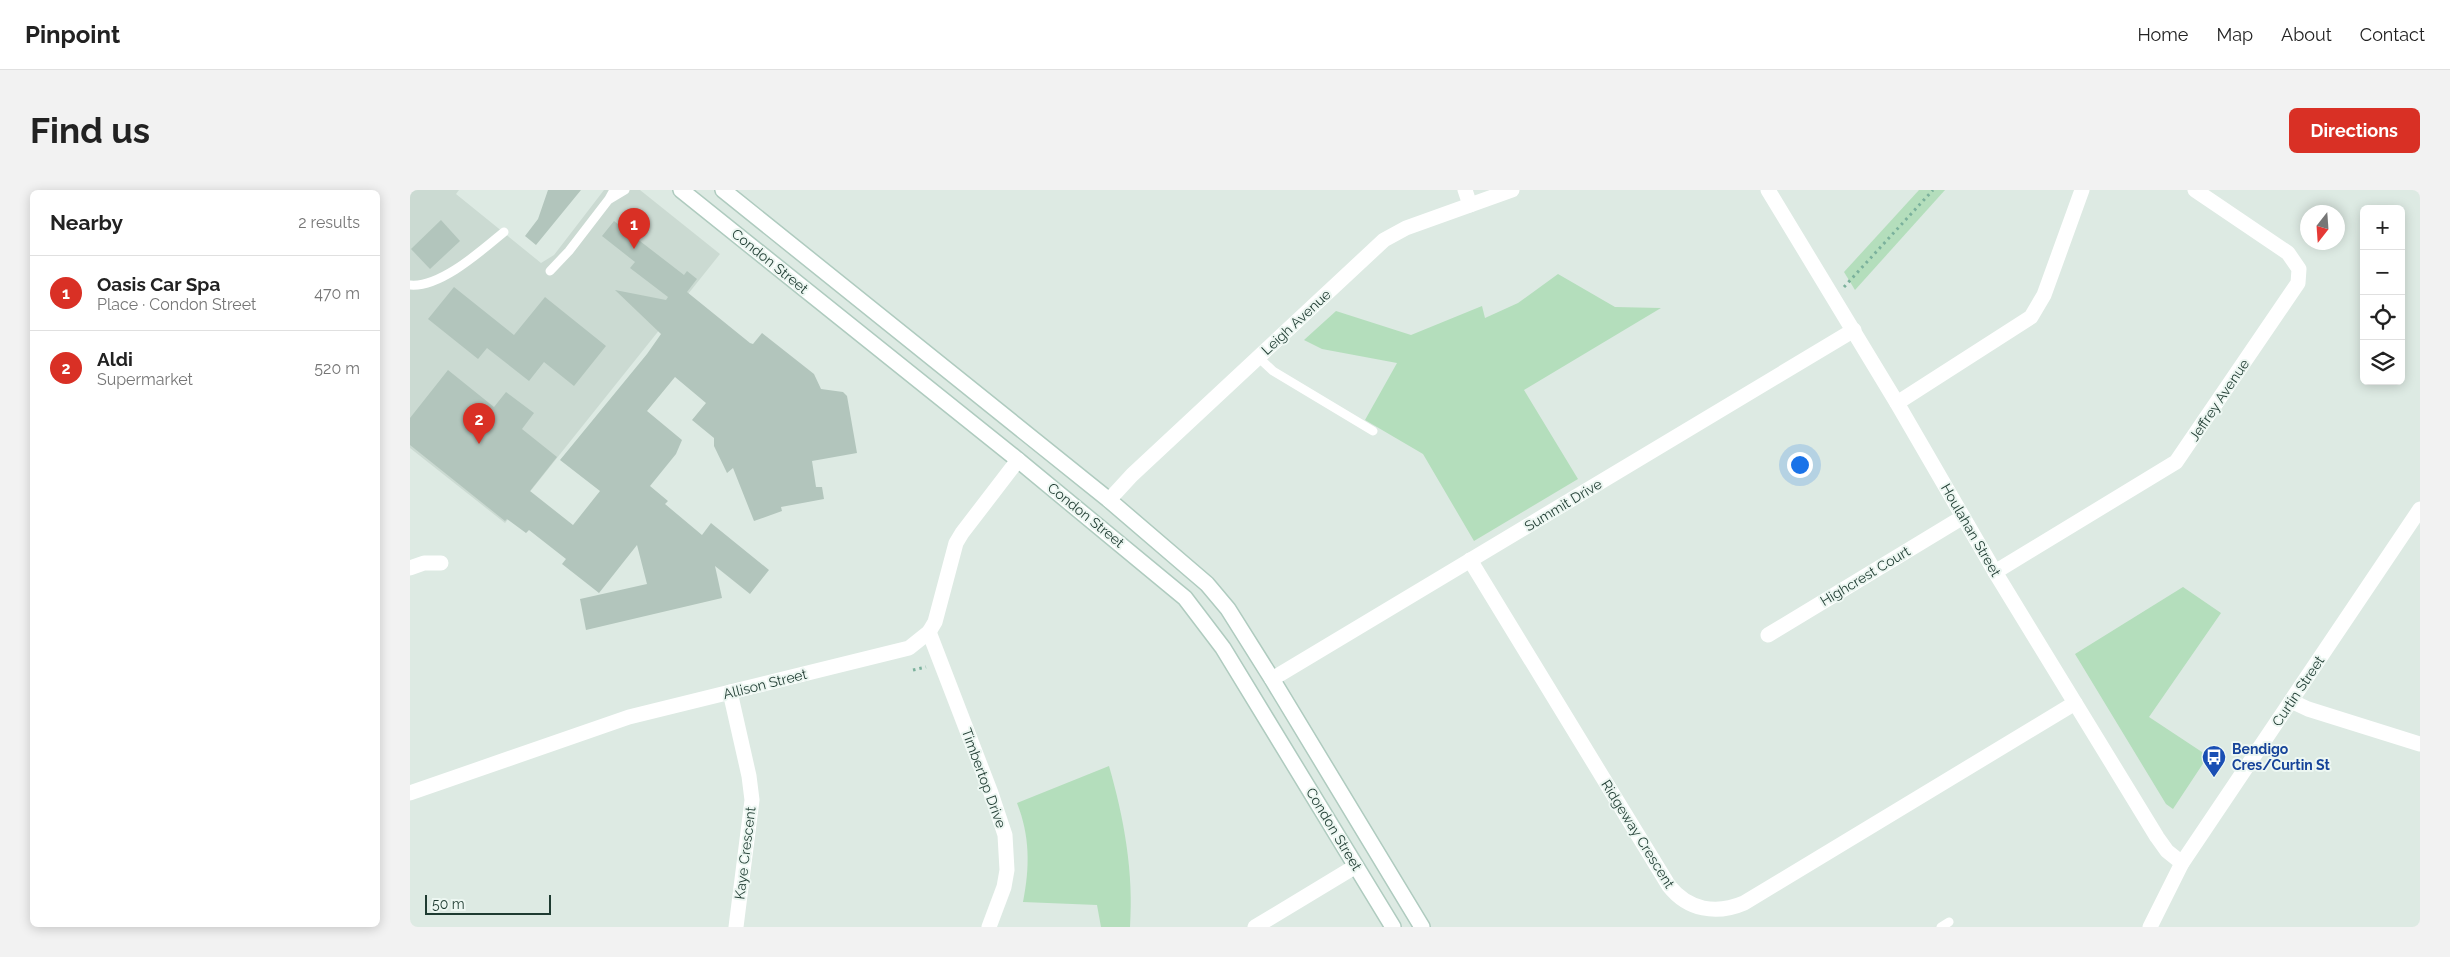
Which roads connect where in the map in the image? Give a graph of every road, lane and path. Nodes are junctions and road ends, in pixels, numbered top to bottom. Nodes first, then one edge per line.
1 (614, 190) edge
2 (625, 190) edge
3 (681, 190) edge
4 (695, 190) edge
5 (723, 190) edge
6 (1465, 190) edge
7 (1512, 190) edge
8 (1768, 190) edge
9 (1933, 190) edge
10 (2082, 190) edge
11 (2195, 190) edge
12 (609, 199) junction
13 (1470, 205) junction
14 (711, 214) junction
15 (504, 232) dead end
16 (550, 271) dead end
17 (410, 286) edge
18 (1834, 297) junction
19 (1854, 330) junction
20 (1258, 357) junction
21 (1897, 403) junction
22 (1374, 431) dead end
23 (1034, 440) junction
24 (1018, 460) junction
25 (1109, 500) junction
26 (2420, 508) edge
27 (1963, 518) junction
28 (1470, 560) junction
29 (441, 562) dead end
30 (411, 566) edge
31 (1995, 572) junction
32 (929, 632) junction
33 (1768, 635) dead end
34 (1272, 680) junction
35 (730, 692) junction
36 (2291, 701) junction
37 (2075, 702) junction
38 (2420, 744) edge
39 (410, 793) edge
40 (2182, 863) junction
41 (1356, 866) junction
42 (736, 927) edge
43 (989, 927) edge
44 (1255, 927) edge
45 (1393, 927) edge
46 (1422, 927) edge
47 (2150, 927) edge

1 - 12 lane
2 - 12 lane
3 - 14 street, Condon Street
4 - 14 street
5 - 23 street, Condon Street
6 - 13 street
7 - 13 street, Leigh Avenue
8 - 18 street, Houlahan Street
9 - 18 path
10 - 21 street
11 - 31 street, Jeffrey Avenue
12 - 16 lane
13 - 20 street, Leigh Avenue
14 - 24 street, Condon Street
15 - 17 lane
18 - 19 street, Houlahan Street
19 - 21 street, Houlahan Street
19 - 28 street, Summit Drive
20 - 22 lane
20 - 25 street, Leigh Avenue
21 - 27 street, Houlahan Street
23 - 24 street, Allison Street
23 - 25 street, Condon Street
24 - 32 street, Allison Street
24 - 41 street, Condon Street
25 - 34 street, Condon Street
26 - 36 street, Curtin Street
27 - 31 street, Houlahan Street
27 - 33 street, Highcrest Court
28 - 34 street, Summit Drive
28 - 37 street, Ridgeway Crescent
29 - 30 street
31 - 37 street, Houlahan Street
32 - 35 street, Allison Street
32 - 43 street, Timbertop Drive
34 - 46 street, Condon Street
35 - 39 street, Allison Street
35 - 42 street, Kaye Crescent
36 - 38 street
36 - 40 street, Curtin Street
37 - 40 street, Houlahan Street
40 - 47 street, Curtin Street
41 - 44 street
41 - 45 street, Condon Street

